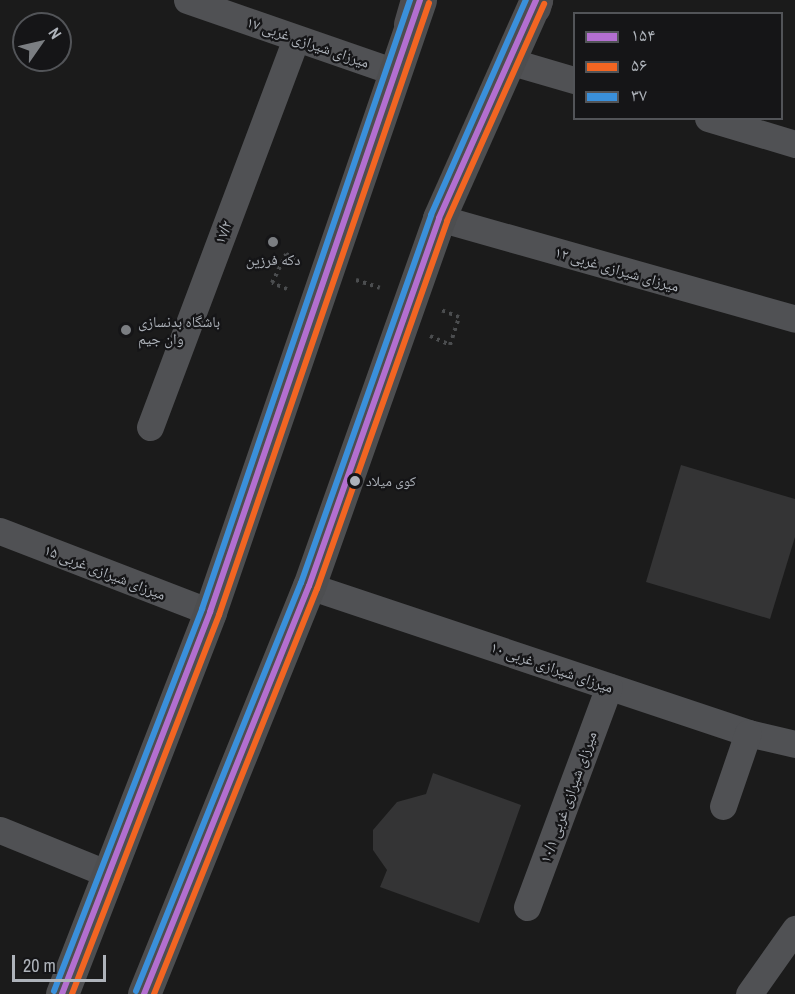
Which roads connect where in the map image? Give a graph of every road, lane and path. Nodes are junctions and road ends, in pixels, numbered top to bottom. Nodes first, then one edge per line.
1 (187, 0) edge
2 (535, 2) edge
3 (416, 8) edge
4 (296, 38) junction
5 (509, 61) junction
6 (395, 72) junction
7 (573, 80) edge
8 (715, 120) edge
9 (795, 144) edge
10 (439, 219) junction
11 (308, 262) dead end
12 (351, 278) dead end
13 (272, 283) dead end
14 (383, 290) dead end
15 (438, 309) dead end
16 (795, 319) edge
17 (450, 345) dead end
18 (150, 427) dead end
19 (0, 531) edge
20 (309, 586) junction
21 (210, 612) junction
22 (609, 687) junction
23 (748, 733) junction
24 (795, 744) edge
25 (723, 806) dead end
26 (0, 830) edge
27 (111, 875) junction
28 (527, 907) dead end
29 (795, 929) edge
30 (63, 994) edge
31 (144, 994) edge
32 (748, 994) edge

1 - 4 street, ۱۷ میرزای شیرازی غربی
2 - 5 main road
3 - 6 main road
4 - 6 street, ۱۷ میرزای شیرازی غربی
4 - 18 street, ۱۷/۲
5 - 7 street
5 - 10 main road
6 - 21 main road
8 - 9 street
10 - 16 street, ۱۲ میرزای شیرازی غربی
10 - 20 main road
11 - 13 path
12 - 14 path
15 - 17 path
19 - 21 street, ۱۵ میرزای شیرازی غربی
20 - 22 street, ۱۰ میرزای شیرازی غربی
20 - 31 main road
21 - 27 main road
22 - 23 street, ۱۰ میرزای شیرازی غربی
22 - 28 street, ۱۰/۱ میرزای شیرازی غربی
23 - 24 street, ۱۰ میرزای شیرازی غربی
23 - 25 street
26 - 27 street
27 - 30 main road
29 - 32 street

